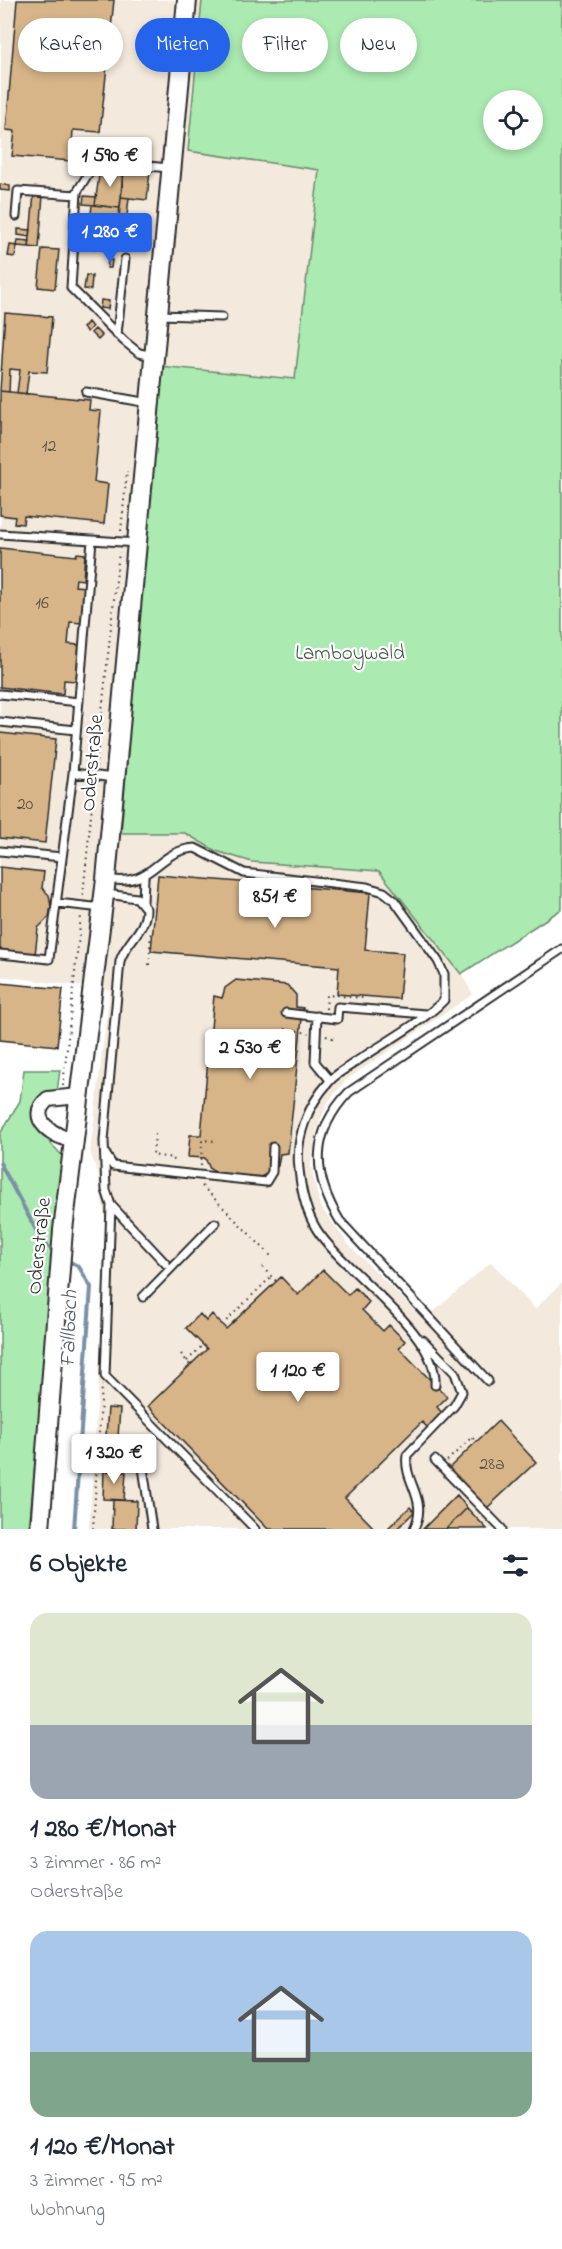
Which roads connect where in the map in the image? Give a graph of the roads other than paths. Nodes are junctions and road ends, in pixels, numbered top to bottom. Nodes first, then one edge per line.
1 (188, 0) edge
2 (171, 168) junction
3 (77, 195) junction
4 (16, 216) dead end
5 (125, 259) dead end
6 (158, 315) junction
7 (222, 317) dead end
8 (117, 334) junction
9 (154, 356) junction
10 (86, 392) dead end
11 (149, 404) junction
12 (0, 534) edge
13 (92, 540) junction
14 (128, 542) junction
15 (0, 694) edge
16 (79, 702) junction
17 (0, 722) edge
18 (76, 730) junction
19 (73, 774) junction
20 (114, 778) junction
21 (0, 851) edge
22 (62, 857) junction
23 (144, 877) junction
24 (104, 893) junction
25 (57, 903) junction
26 (145, 905) junction
27 (562, 950) edge
28 (0, 954) edge
29 (286, 1013) dead end
30 (426, 1014) junction
31 (317, 1016) junction
32 (330, 1080) junction
33 (71, 1096) junction
34 (75, 1141) junction
35 (104, 1141) junction
36 (273, 1147) dead end
37 (111, 1205) junction
38 (215, 1223) dead end
39 (166, 1264) dead end
40 (143, 1297) dead end
41 (409, 1326) junction
42 (488, 1381) dead end
43 (435, 1385) dead end
44 (140, 1447) dead end
45 (435, 1460) dead end
46 (40, 1529) edge
47 (152, 1529) edge
48 (255, 1529) edge
49 (414, 1529) edge
50 (502, 1529) edge

1 - 2 street, Oderstraße
2 - 3 lane
2 - 6 street, Oderstraße
3 - 4 lane
3 - 8 lane
5 - 8 lane
6 - 7 lane
6 - 9 street, Oderstraße
8 - 9 lane
9 - 11 street, Oderstraße
10 - 11 lane
11 - 14 street, Oderstraße
12 - 13 lane
13 - 14 lane
13 - 16 lane
14 - 20 street, Oderstraße
15 - 16 lane
16 - 18 lane
17 - 18 lane
18 - 19 lane
19 - 20 lane
19 - 22 lane
20 - 24 street, Oderstraße
21 - 22 lane
22 - 25 lane
23 - 24 lane
23 - 26 lane
23 - 30 lane
24 - 25 lane
24 - 26 lane
24 - 33 street, Oderstraße
25 - 28 lane
26 - 35 lane
27 - 42 lane
29 - 31 lane
30 - 31 lane
30 - 32 lane
31 - 32 lane
32 - 41 lane
33 - 34 street, Oderstraße
33 - 34 street
34 - 46 street, Oderstraße
35 - 36 lane
35 - 37 lane
37 - 39 lane
37 - 48 lane
38 - 40 lane
41 - 43 lane
41 - 49 lane
44 - 47 lane
45 - 50 lane

